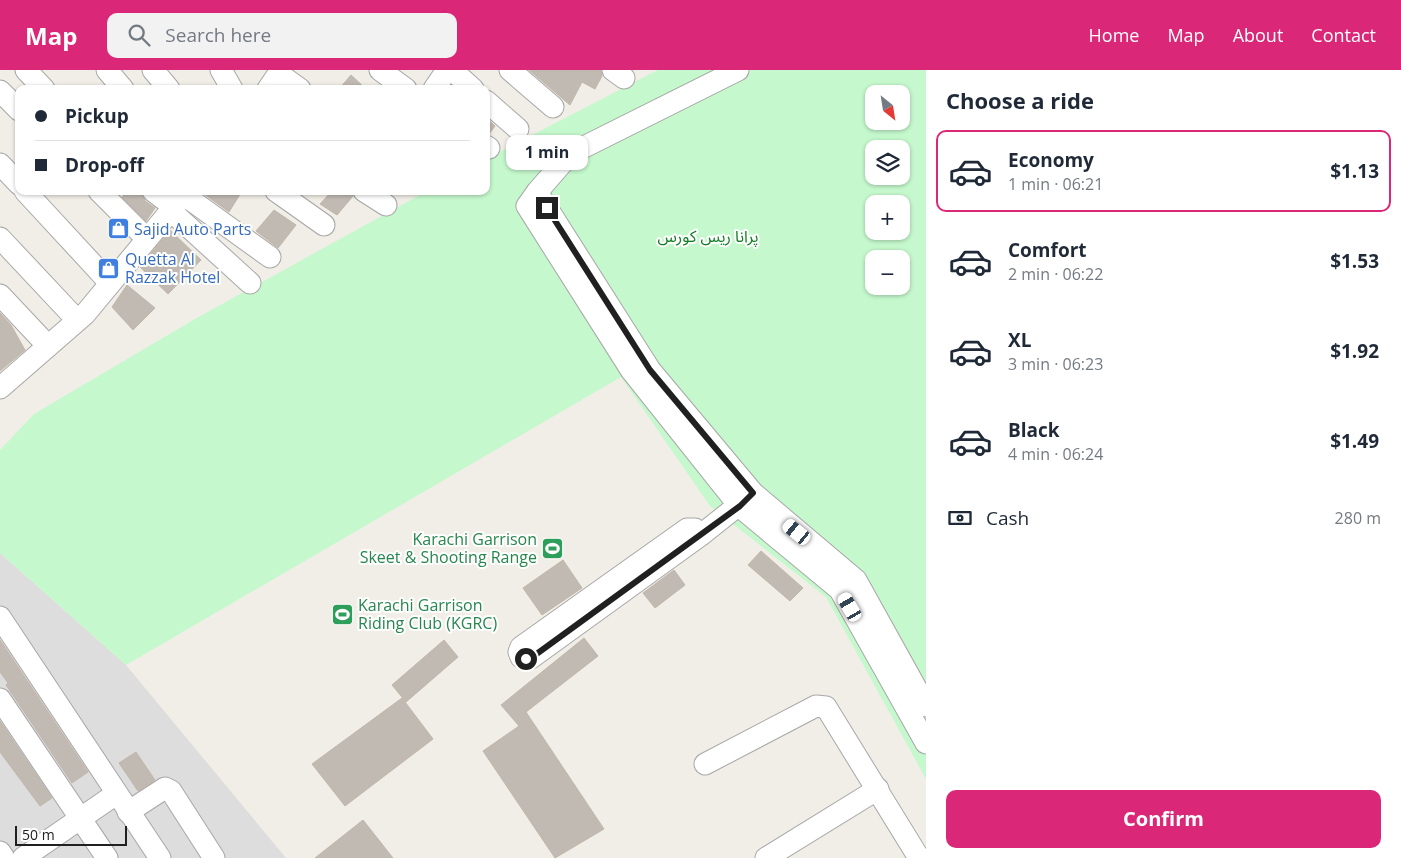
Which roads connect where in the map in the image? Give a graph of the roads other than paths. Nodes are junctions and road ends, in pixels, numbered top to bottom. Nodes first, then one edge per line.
1 (26, 70) edge
2 (107, 70) edge
3 (153, 70) edge
4 (222, 70) edge
5 (380, 70) edge
6 (448, 70) edge
7 (452, 70) edge
8 (510, 70) edge
9 (738, 70) edge
10 (273, 78) edge
11 (40, 85) edge
12 (120, 85) edge
13 (166, 85) edge
14 (230, 85) edge
15 (290, 85) edge
16 (401, 85) edge
17 (437, 85) edge
18 (469, 85) edge
19 (0, 91) edge
20 (490, 104) edge
21 (15, 106) edge
22 (553, 107) dead end
23 (518, 129) dead end
24 (0, 164) edge
25 (15, 180) edge
26 (29, 195) edge
27 (103, 195) edge
28 (163, 195) edge
29 (282, 195) edge
30 (370, 195) edge
31 (179, 201) edge
32 (386, 206) dead end
33 (324, 225) dead end
34 (0, 238) edge
35 (147, 240) junction
36 (270, 257) dead end
37 (248, 281) dead end
38 (110, 283) junction
39 (0, 295) edge
40 (77, 320) junction
41 (48, 346) junction
42 (0, 388) edge
43 (746, 500) junction
44 (701, 535) junction
45 (0, 617) edge
46 (0, 699) edge
47 (926, 706) edge
48 (926, 743) edge
49 (705, 764) dead end
50 (878, 789) junction
51 (122, 803) junction
52 (82, 819) junction
53 (0, 852) edge
54 (780, 855) edge
55 (4, 858) edge
56 (23, 858) edge
57 (107, 858) edge
58 (160, 858) edge
59 (214, 858) edge
60 (919, 858) edge

1 - 11 street
2 - 12 street
3 - 13 street
4 - 14 street
5 - 16 street
6 - 17 street
7 - 18 street
8 - 22 street
9 - 43 street
10 - 15 street
19 - 21 street
20 - 23 street
24 - 25 street
26 - 38 street
27 - 35 street
28 - 31 street
29 - 33 street
30 - 32 street
31 - 35 street
31 - 36 street
31 - 37 street
34 - 40 street
35 - 38 street
38 - 40 street
39 - 41 street
40 - 41 street
41 - 42 street
43 - 44 street
43 - 47 street
43 - 48 street
44 - 44 street
45 - 51 street
46 - 52 street
49 - 50 street
50 - 54 street
50 - 60 street
51 - 52 street
51 - 58 street
51 - 59 street
52 - 56 street
52 - 57 street
53 - 55 street

